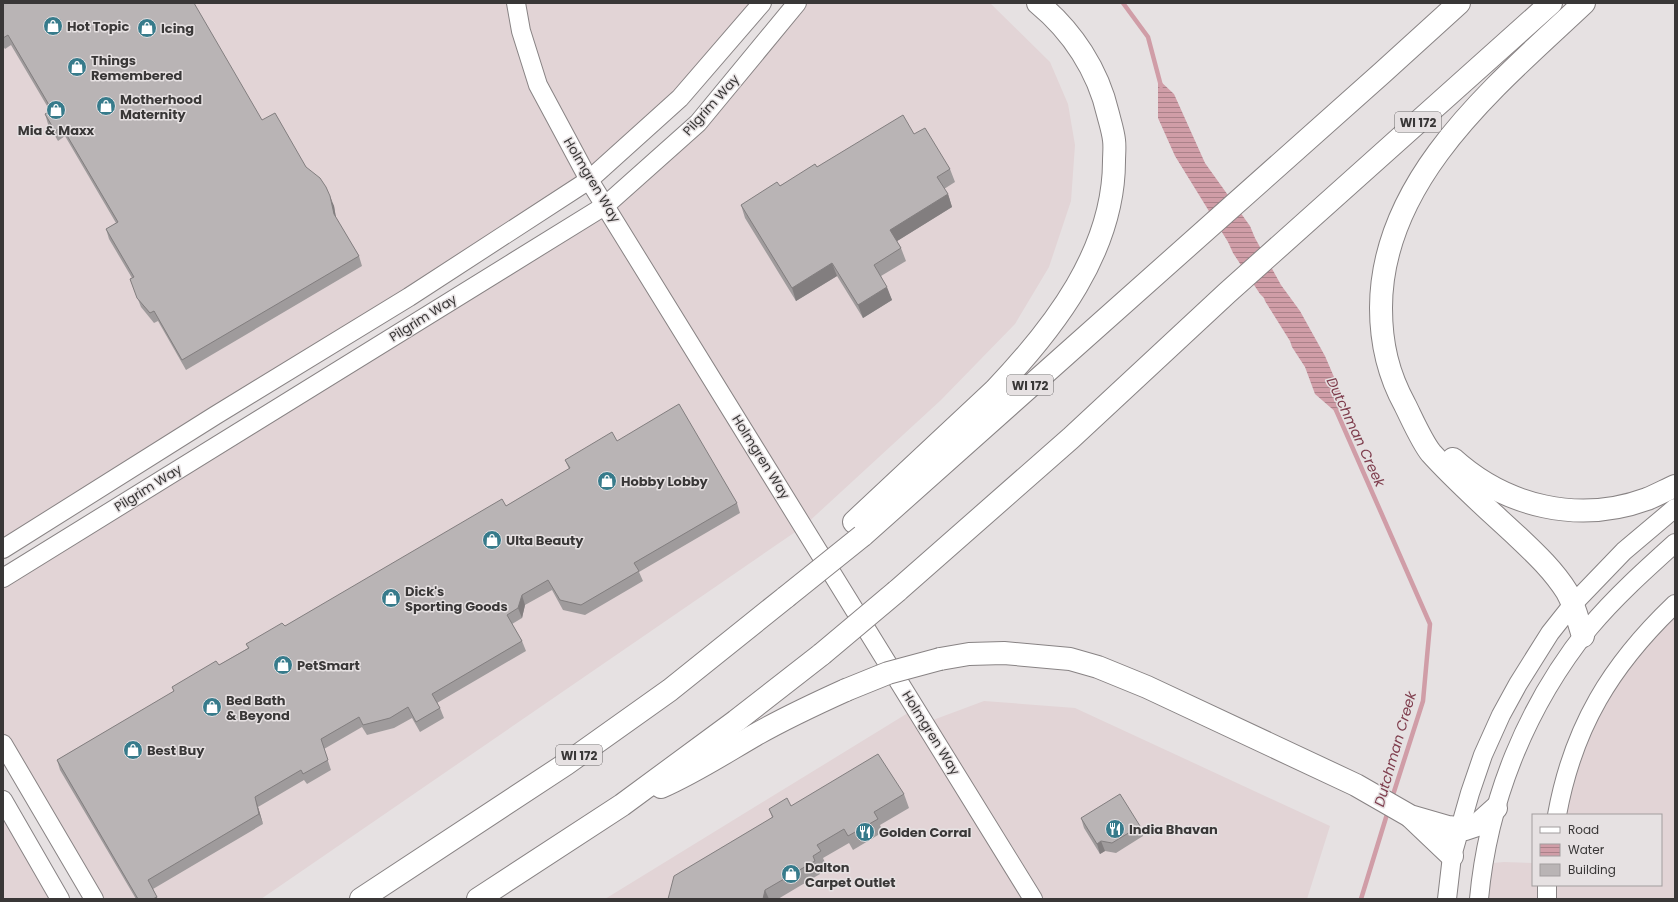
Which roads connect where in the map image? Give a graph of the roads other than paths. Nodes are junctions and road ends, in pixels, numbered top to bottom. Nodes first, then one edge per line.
1 (516, 3) edge
2 (762, 3) edge
3 (797, 3) edge
4 (1038, 3) edge
5 (1459, 3) edge
6 (1551, 3) edge
7 (1584, 3) edge
8 (590, 180) junction
9 (606, 205) junction
10 (1418, 428) junction
11 (1675, 486) edge
12 (1675, 508) edge
13 (858, 529) junction
14 (1675, 543) edge
15 (3, 548) edge
16 (3, 578) edge
17 (1573, 604) junction
18 (1675, 604) edge
19 (1583, 636) junction
20 (3, 744) edge
21 (3, 800) edge
22 (622, 805) junction
23 (1496, 808) junction
24 (1557, 814) edge
25 (1410, 816) junction
26 (1460, 829) junction
27 (1452, 856) junction
28 (1547, 886) edge
29 (60, 899) edge
30 (94, 899) edge
31 (361, 899) edge
32 (478, 899) edge
33 (1033, 899) edge
34 (1448, 899) edge
35 (1479, 899) edge
36 (1546, 899) edge

1 - 8 street, Holmgren Way
2 - 8 street, Pilgrim Way
3 - 9 street, Pilgrim Way
4 - 13 highway
5 - 13 highway, WI 172
6 - 22 highway, WI 172, bridge
7 - 10 highway
8 - 9 street, Holmgren Way
8 - 15 street, Pilgrim Way
9 - 16 street, Pilgrim Way
9 - 33 street, Holmgren Way
10 - 11 highway
10 - 17 highway
12 - 17 street
13 - 31 highway, WI 172, bridge
14 - 19 street
17 - 19 highway
17 - 26 street
18 - 24 street
19 - 23 street
20 - 30 street
21 - 29 street
22 - 25 highway, bridge
22 - 32 highway, WI 172
23 - 26 highway
23 - 35 street
25 - 26 highway
25 - 27 highway
26 - 27 street
27 - 34 street
28 - 36 street

